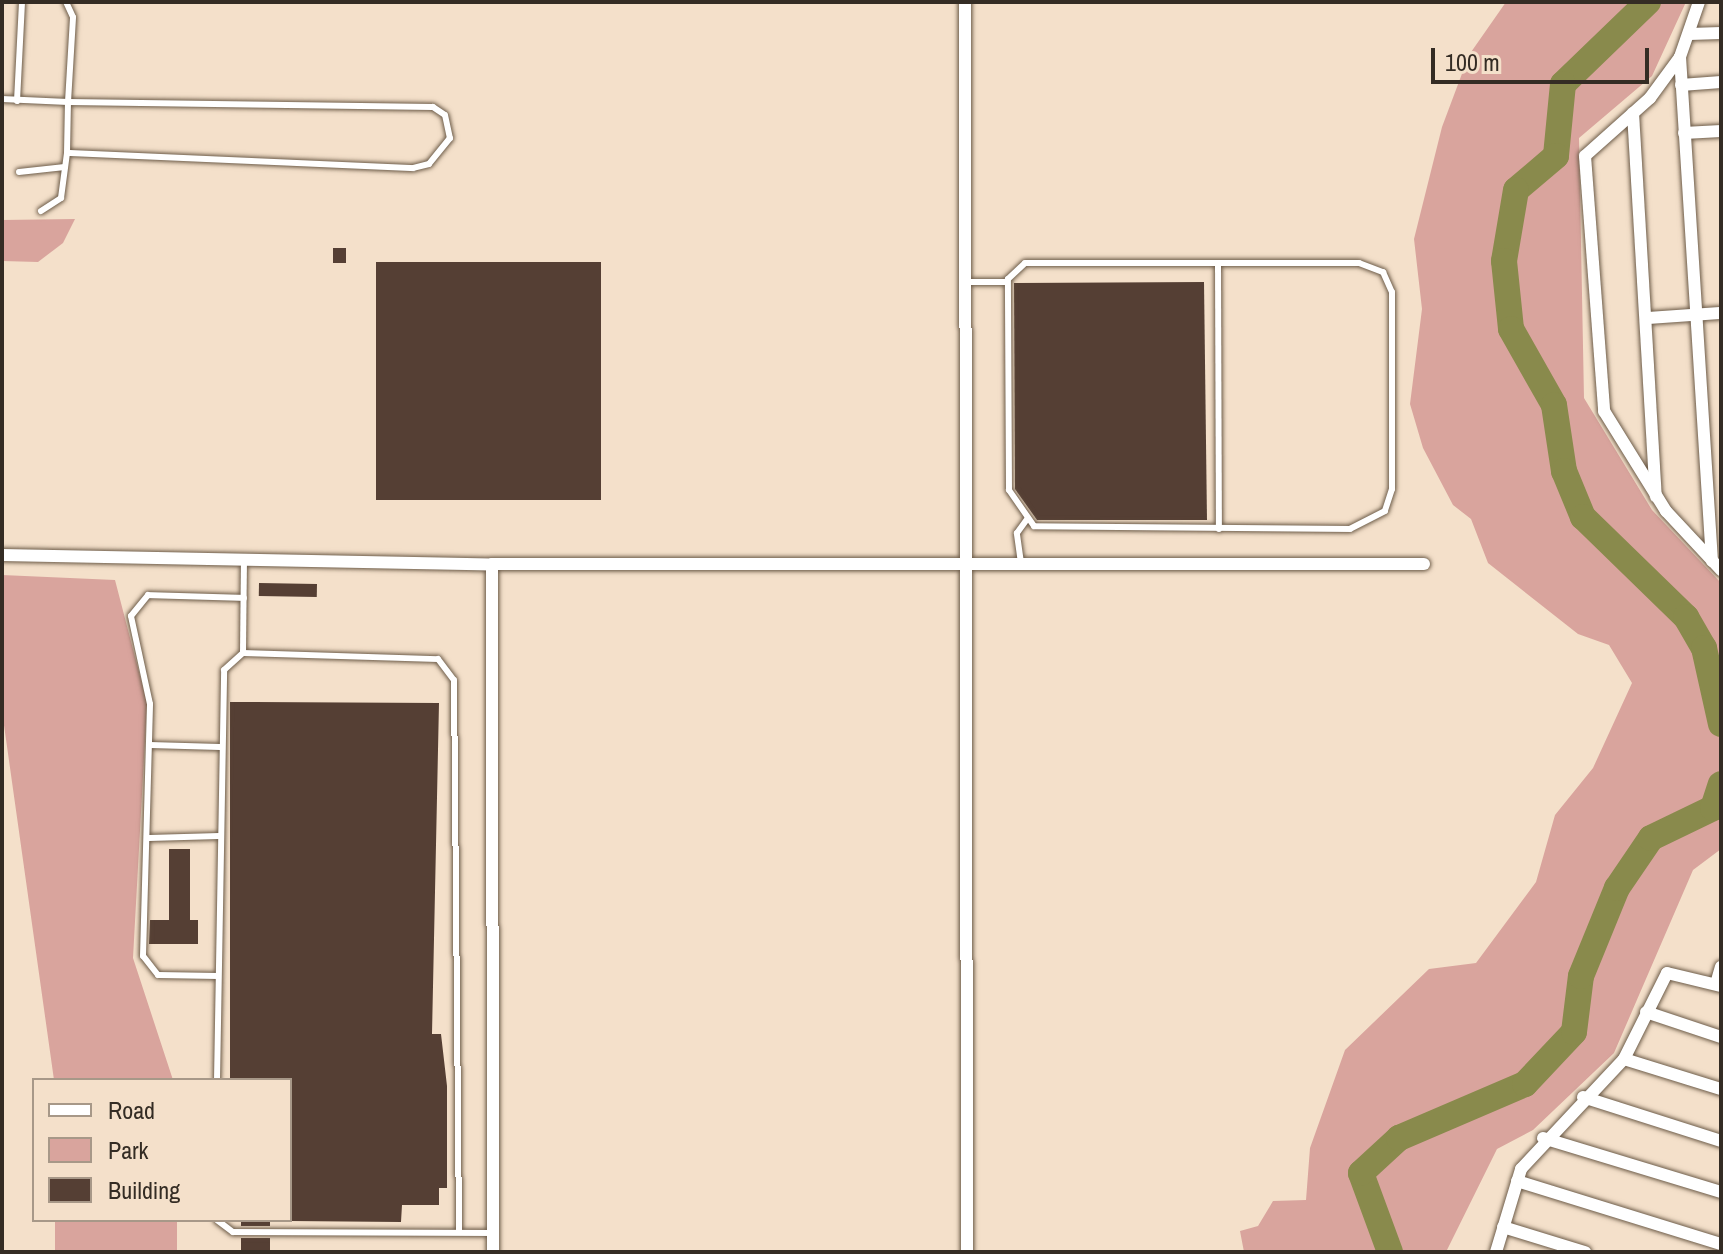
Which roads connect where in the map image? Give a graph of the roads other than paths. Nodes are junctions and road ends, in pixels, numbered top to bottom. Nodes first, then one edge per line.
1 (22, 2) edge
2 (66, 2) edge
3 (965, 2) edge
4 (1699, 2) edge
5 (1721, 33) edge
6 (1689, 34) junction
7 (1680, 57) junction
8 (1721, 82) edge
9 (1681, 85) junction
10 (2, 99) edge
11 (17, 101) junction
12 (68, 102) junction
13 (1633, 113) junction
14 (1721, 131) edge
15 (1684, 133) junction
16 (67, 153) junction
17 (65, 167) junction
18 (19, 172) dead end
19 (41, 211) dead end
20 (1218, 263) junction
21 (966, 282) junction
22 (1007, 282) junction
23 (1721, 313) edge
24 (1696, 315) junction
25 (1647, 318) junction
26 (1656, 496) junction
27 (1027, 519) junction
28 (1219, 529) junction
29 (2, 555) edge
30 (244, 561) junction
31 (966, 563) junction
32 (1021, 563) junction
33 (492, 564) junction
34 (1424, 564) dead end
35 (1717, 565) edge
36 (244, 598) junction
37 (243, 653) junction
38 (150, 745) junction
39 (220, 747) junction
40 (219, 836) junction
41 (149, 838) junction
42 (1721, 967) edge
43 (218, 976) junction
44 (1718, 985) edge
45 (1646, 1012) junction
46 (1721, 1037) edge
47 (1624, 1059) junction
48 (217, 1078) edge
49 (1721, 1089) edge
50 (1583, 1097) junction
51 (1543, 1138) junction
52 (1721, 1141) edge
53 (1517, 1181) junction
54 (1721, 1192) edge
55 (220, 1222) edge
56 (1503, 1227) junction
57 (459, 1232) junction
58 (493, 1233) junction
59 (1721, 1244) edge
60 (493, 1252) edge
61 (967, 1252) edge
62 (1496, 1252) edge
63 (1585, 1252) edge

1 - 11 lane
2 - 12 lane
3 - 21 street
4 - 6 street
5 - 6 street
6 - 7 street
7 - 9 street
7 - 13 street
8 - 9 street
9 - 15 street
10 - 11 lane
11 - 12 lane
12 - 16 lane
12 - 16 lane
13 - 25 street
13 - 26 street
14 - 15 street
15 - 24 street
16 - 17 lane
17 - 18 lane
17 - 19 lane
20 - 22 lane
20 - 28 lane
20 - 28 lane
21 - 22 lane
21 - 31 street
22 - 27 lane
23 - 24 street
24 - 25 street
24 - 35 street
25 - 26 street
26 - 35 street
27 - 28 lane
27 - 32 lane
29 - 30 street
30 - 33 street
30 - 36 lane
31 - 32 street
31 - 33 street
31 - 61 street
32 - 34 street
33 - 58 street
36 - 37 lane
36 - 38 lane
37 - 39 lane
37 - 57 lane
38 - 39 lane
38 - 41 lane
39 - 40 lane
40 - 41 lane
40 - 43 lane
41 - 43 lane
42 - 44 street
43 - 48 lane
44 - 45 street
45 - 46 street
45 - 47 street
47 - 49 street
47 - 50 street
50 - 51 street
50 - 52 street
51 - 53 street
51 - 54 street
53 - 56 street
53 - 59 street
55 - 57 lane
56 - 62 street
56 - 63 street
57 - 58 lane
58 - 60 street

